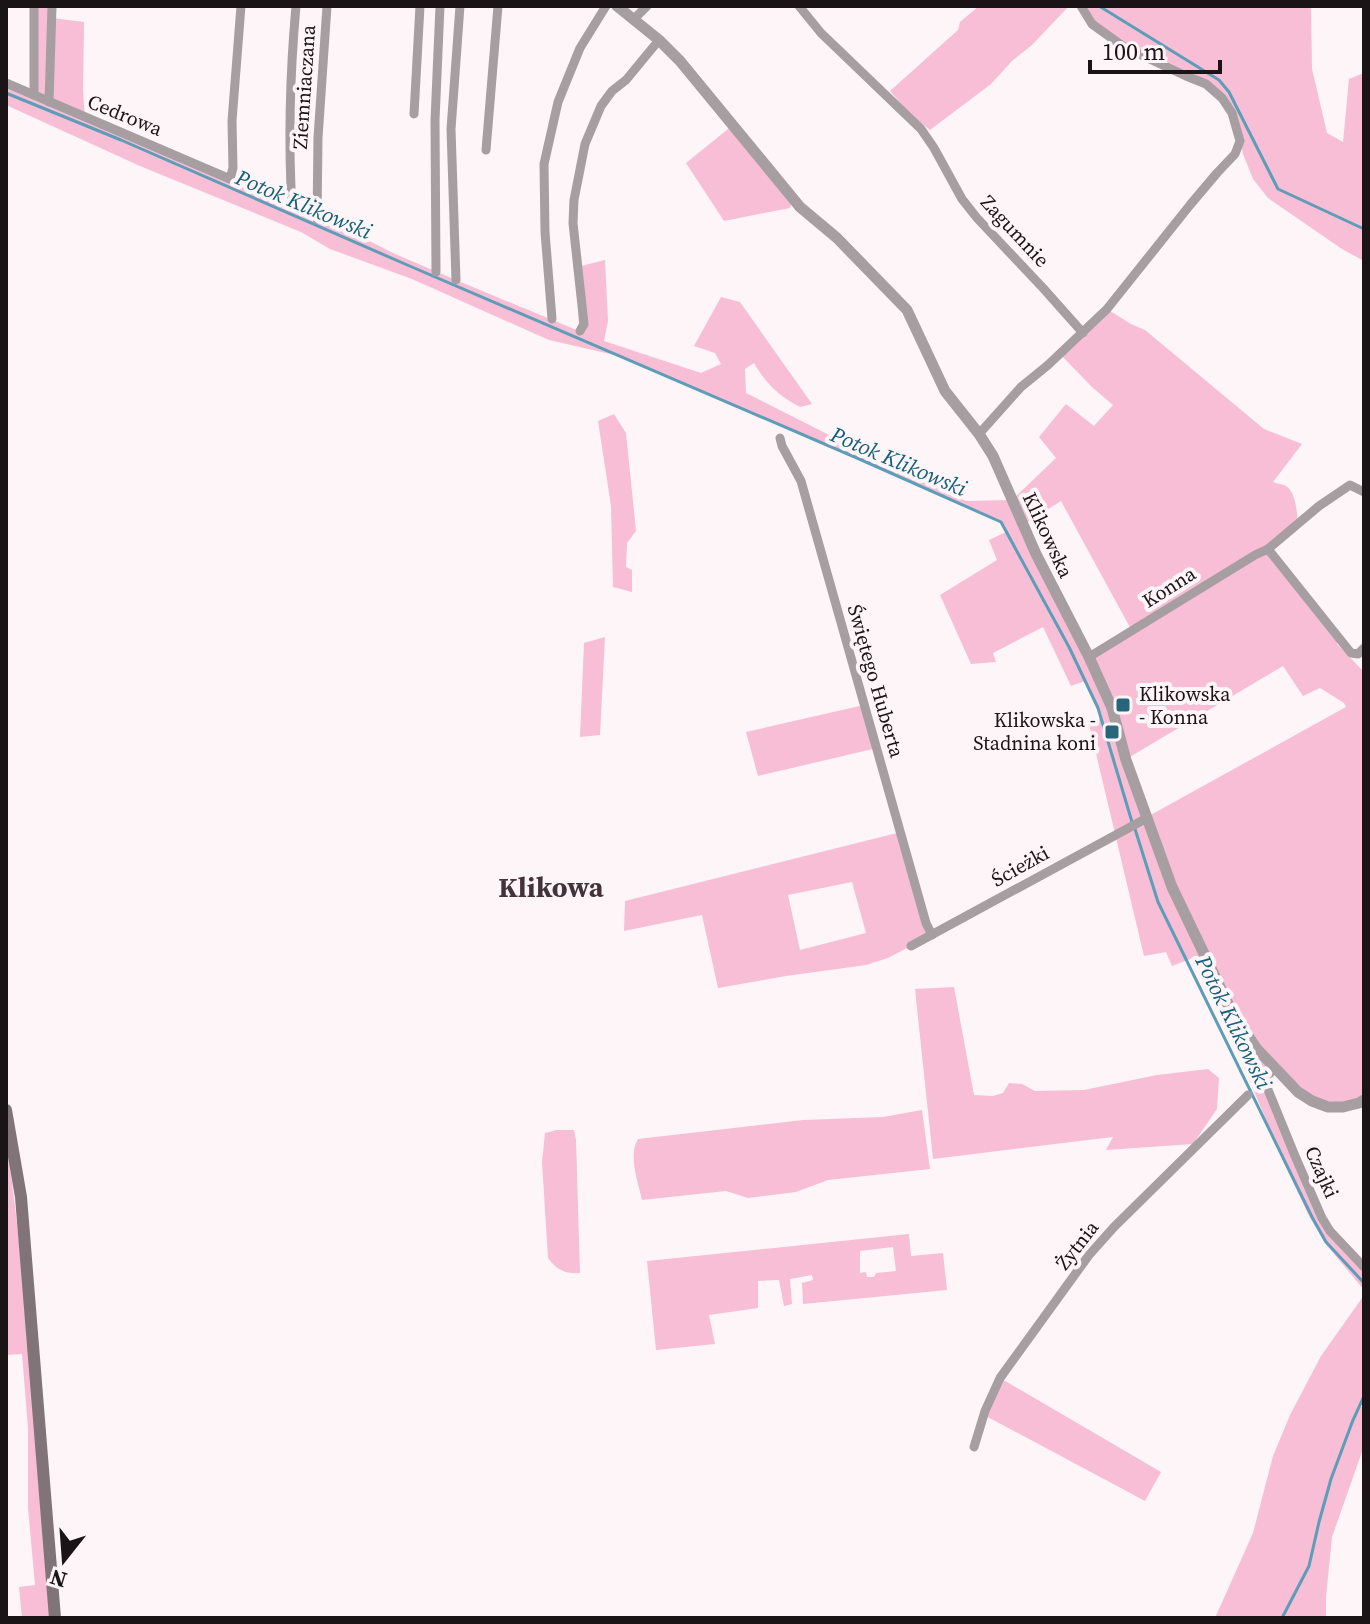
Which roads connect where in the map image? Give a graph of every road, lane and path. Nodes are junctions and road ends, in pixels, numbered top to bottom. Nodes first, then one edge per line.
1 (34, 6) edge
2 (52, 6) edge
3 (241, 6) edge
4 (296, 6) edge
5 (327, 6) edge
6 (420, 6) edge
7 (440, 6) edge
8 (460, 6) edge
9 (498, 6) edge
10 (606, 6) edge
11 (617, 6) edge
12 (647, 6) edge
13 (799, 6) edge
14 (1081, 6) edge
15 (633, 20) junction
16 (659, 40) junction
17 (6, 83) edge
18 (34, 95) junction
19 (49, 102) junction
20 (414, 114) dead end
21 (486, 150) dead end
22 (292, 207) dead end
23 (317, 219) dead end
24 (436, 272) dead end
25 (456, 280) dead end
26 (552, 319) dead end
27 (580, 331) dead end
28 (1083, 333) junction
29 (979, 434) junction
30 (780, 438) dead end
31 (1364, 492) edge
32 (1268, 549) junction
33 (1364, 648) edge
34 (1089, 657) junction
35 (1138, 823) junction
36 (932, 935) junction
37 (911, 946) dead end
38 (1275, 1068) junction
39 (1248, 1095) dead end
40 (1364, 1100) edge
41 (6, 1110) edge
42 (1364, 1267) edge
43 (974, 1447) dead end
44 (55, 1618) edge

1 - 18 street
2 - 19 street
3 - 19 street, Cedrowa
4 - 22 street, Ziemniaczana
5 - 23 street, Ziemniaczana
6 - 20 street
7 - 24 street
8 - 25 street
9 - 21 street
10 - 26 street
11 - 15 street, Klikowska
12 - 15 street
13 - 28 street, Zagumnie
14 - 28 street
15 - 16 street, Klikowska
16 - 27 street
16 - 29 street, Klikowska
17 - 18 street, Cedrowa
18 - 19 street, Cedrowa
28 - 29 street
29 - 34 street, Klikowska
30 - 36 street, Świętego Huberta
31 - 32 street, Konna
32 - 33 street
32 - 34 street, Konna
34 - 35 street, Klikowska
35 - 36 street, Ścieżki
35 - 38 street, Klikowska
36 - 37 street, Ścieżki
38 - 40 street, Klikowska
38 - 42 street, Czajki
39 - 43 street, Żytnia
41 - 44 main road

